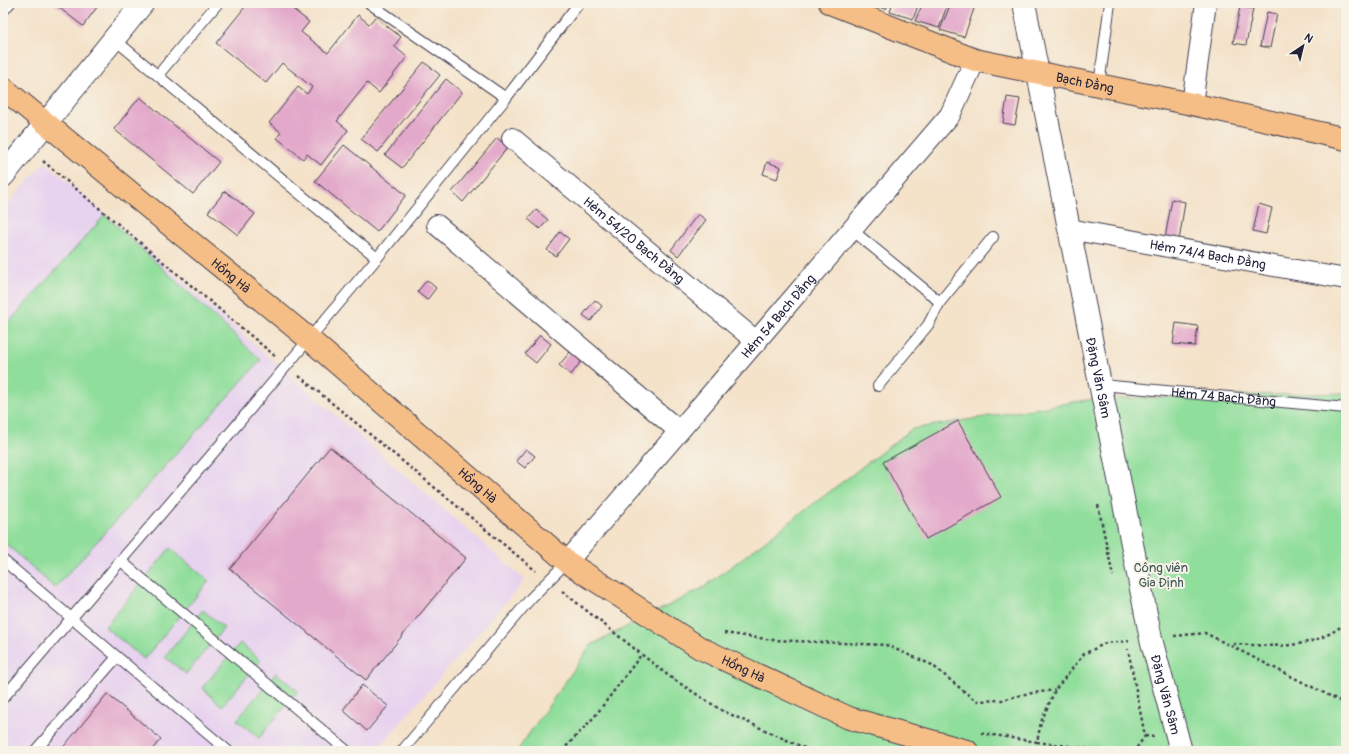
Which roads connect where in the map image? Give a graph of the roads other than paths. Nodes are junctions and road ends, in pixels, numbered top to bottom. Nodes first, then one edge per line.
1 (10, 3) edge
2 (143, 3) edge
3 (218, 3) edge
4 (369, 3) edge
5 (579, 3) edge
6 (830, 3) edge
7 (1024, 3) edge
8 (1110, 3) edge
9 (1206, 3) edge
10 (3, 11) edge
11 (114, 39) junction
12 (975, 60) junction
13 (1038, 72) junction
14 (158, 75) junction
15 (1099, 85) junction
16 (3, 88) edge
17 (506, 98) junction
18 (1192, 104) junction
19 (45, 122) junction
20 (512, 138) dead end
21 (1346, 139) edge
22 (3, 176) edge
23 (437, 225) dead end
24 (1069, 229) junction
25 (852, 230) junction
26 (993, 237) dead end
27 (377, 258) junction
28 (1346, 279) edge
29 (940, 302) junction
30 (309, 339) junction
31 (757, 342) junction
32 (1102, 385) junction
33 (878, 386) dead end
34 (1346, 408) edge
35 (679, 431) junction
36 (3, 560) edge
37 (121, 561) junction
38 (567, 562) junction
39 (72, 619) junction
40 (118, 657) junction
41 (3, 698) edge
42 (35, 751) edge
43 (228, 751) edge
44 (347, 751) edge
45 (402, 751) edge
46 (967, 751) edge
47 (1181, 751) edge

1 - 10 lane
2 - 11 street
3 - 14 lane
4 - 17 lane
5 - 17 lane
6 - 12 main road, Bạch Đằng
7 - 13 street, Đặng Văn Sâm
8 - 15 lane
9 - 18 street
11 - 14 lane
11 - 19 street
12 - 13 main road, Bạch Đằng
12 - 25 street, Hẻm 54 Bạch Đằng
13 - 15 main road, Bạch Đằng
13 - 24 street, Đặng Văn Sâm
14 - 27 lane
15 - 18 main road, Bạch Đằng
16 - 19 main road, Hồng Hà
17 - 27 lane
18 - 21 main road, Bạch Đằng
19 - 22 street
19 - 30 main road, Hồng Hà
20 - 31 street, Hẻm 54/20 Bạch Đằng
23 - 35 street
24 - 28 street, Hẻm 74/4 Bạch Đằng
24 - 32 street, Đặng Văn Sâm
25 - 29 lane
25 - 31 street, Hẻm 54 Bạch Đằng
26 - 29 lane
27 - 30 lane
29 - 33 lane
30 - 37 lane
30 - 38 main road, Hồng Hà
31 - 35 street, Hẻm 54 Bạch Đằng
32 - 34 lane, Hẻm 74 Bạch Đằng
32 - 47 street, Đặng Văn Sâm
35 - 38 street, Hẻm 54 Bạch Đằng
36 - 39 lane
37 - 39 lane
37 - 44 lane
38 - 45 lane
38 - 46 main road, Hồng Hà
39 - 40 lane
39 - 41 lane
40 - 42 lane
40 - 43 lane

